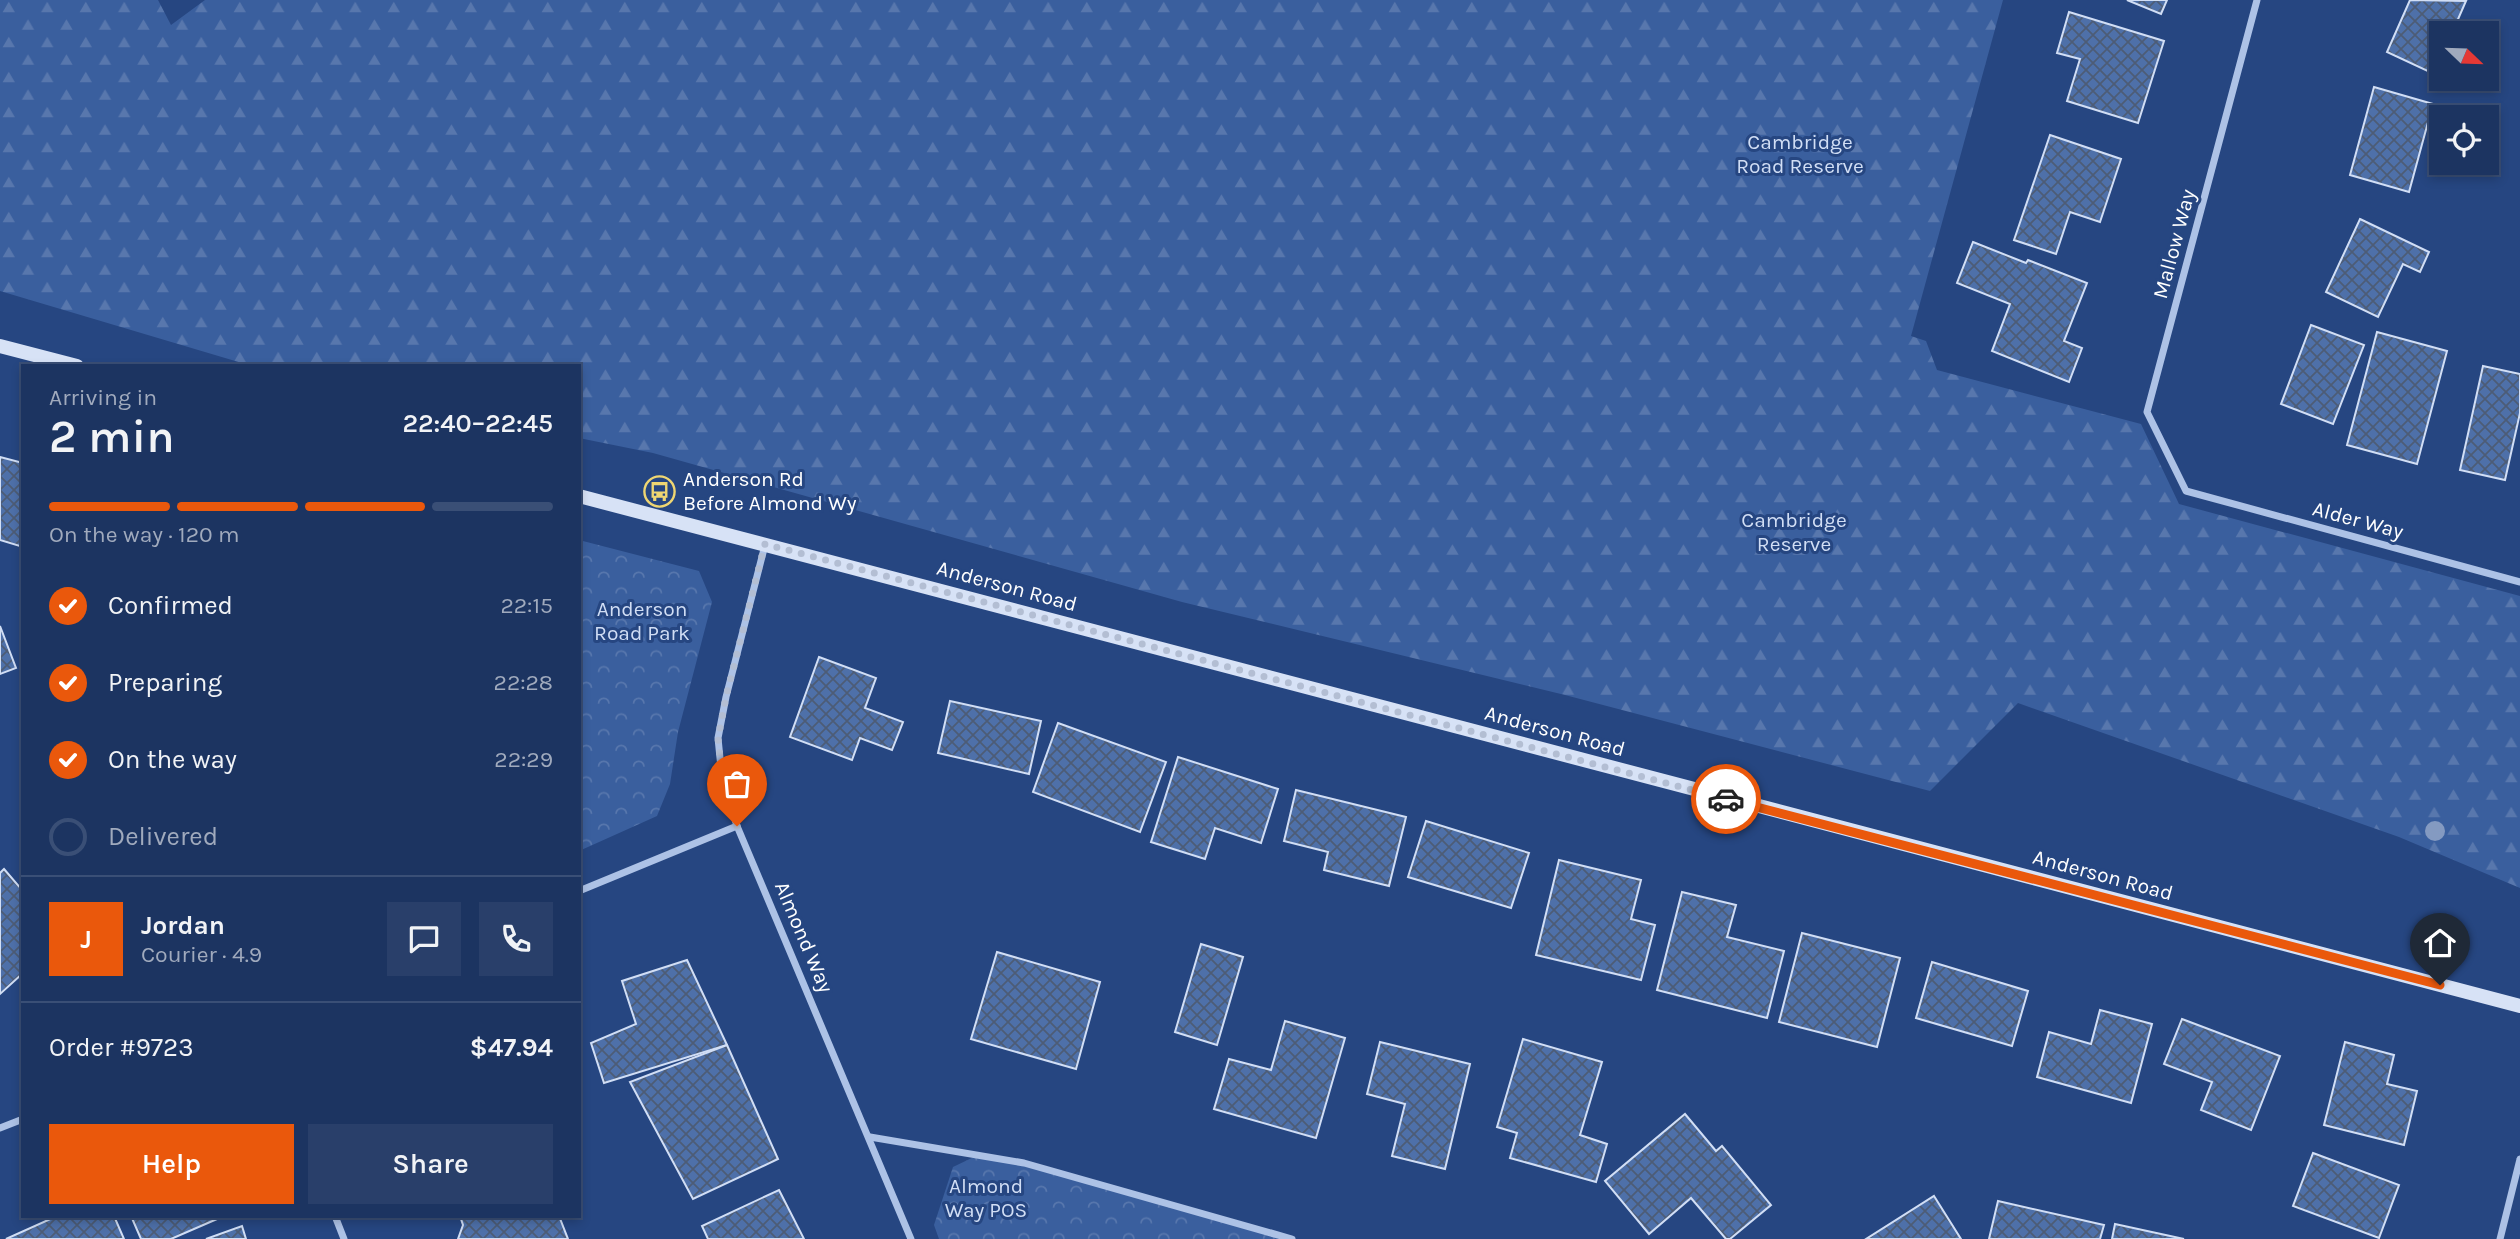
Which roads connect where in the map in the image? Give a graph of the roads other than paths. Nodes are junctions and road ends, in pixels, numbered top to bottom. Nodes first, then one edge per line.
1 (2257, 0) edge
2 (0, 346) edge
3 (68, 364) edge
4 (2186, 491) joint
5 (581, 497) edge
6 (765, 544) junction
7 (2520, 582) edge
8 (737, 826) junction
9 (581, 890) edge
10 (2520, 1006) edge
11 (21, 1120) edge
12 (0, 1128) edge
13 (870, 1137) junction
14 (2520, 1160) edge
15 (336, 1218) edge
16 (344, 1239) edge
17 (911, 1239) edge
18 (1292, 1239) edge
19 (2500, 1239) edge

1 - 4 street, Mallow Way
2 - 3 street
4 - 7 street, Alder Way
5 - 6 street, Anderson Road
6 - 8 street, Almond Way
6 - 10 street, Anderson Road
8 - 9 street
8 - 13 street, Almond Way
11 - 12 street
13 - 17 street, Almond Way
13 - 18 street
14 - 19 street
15 - 16 street

